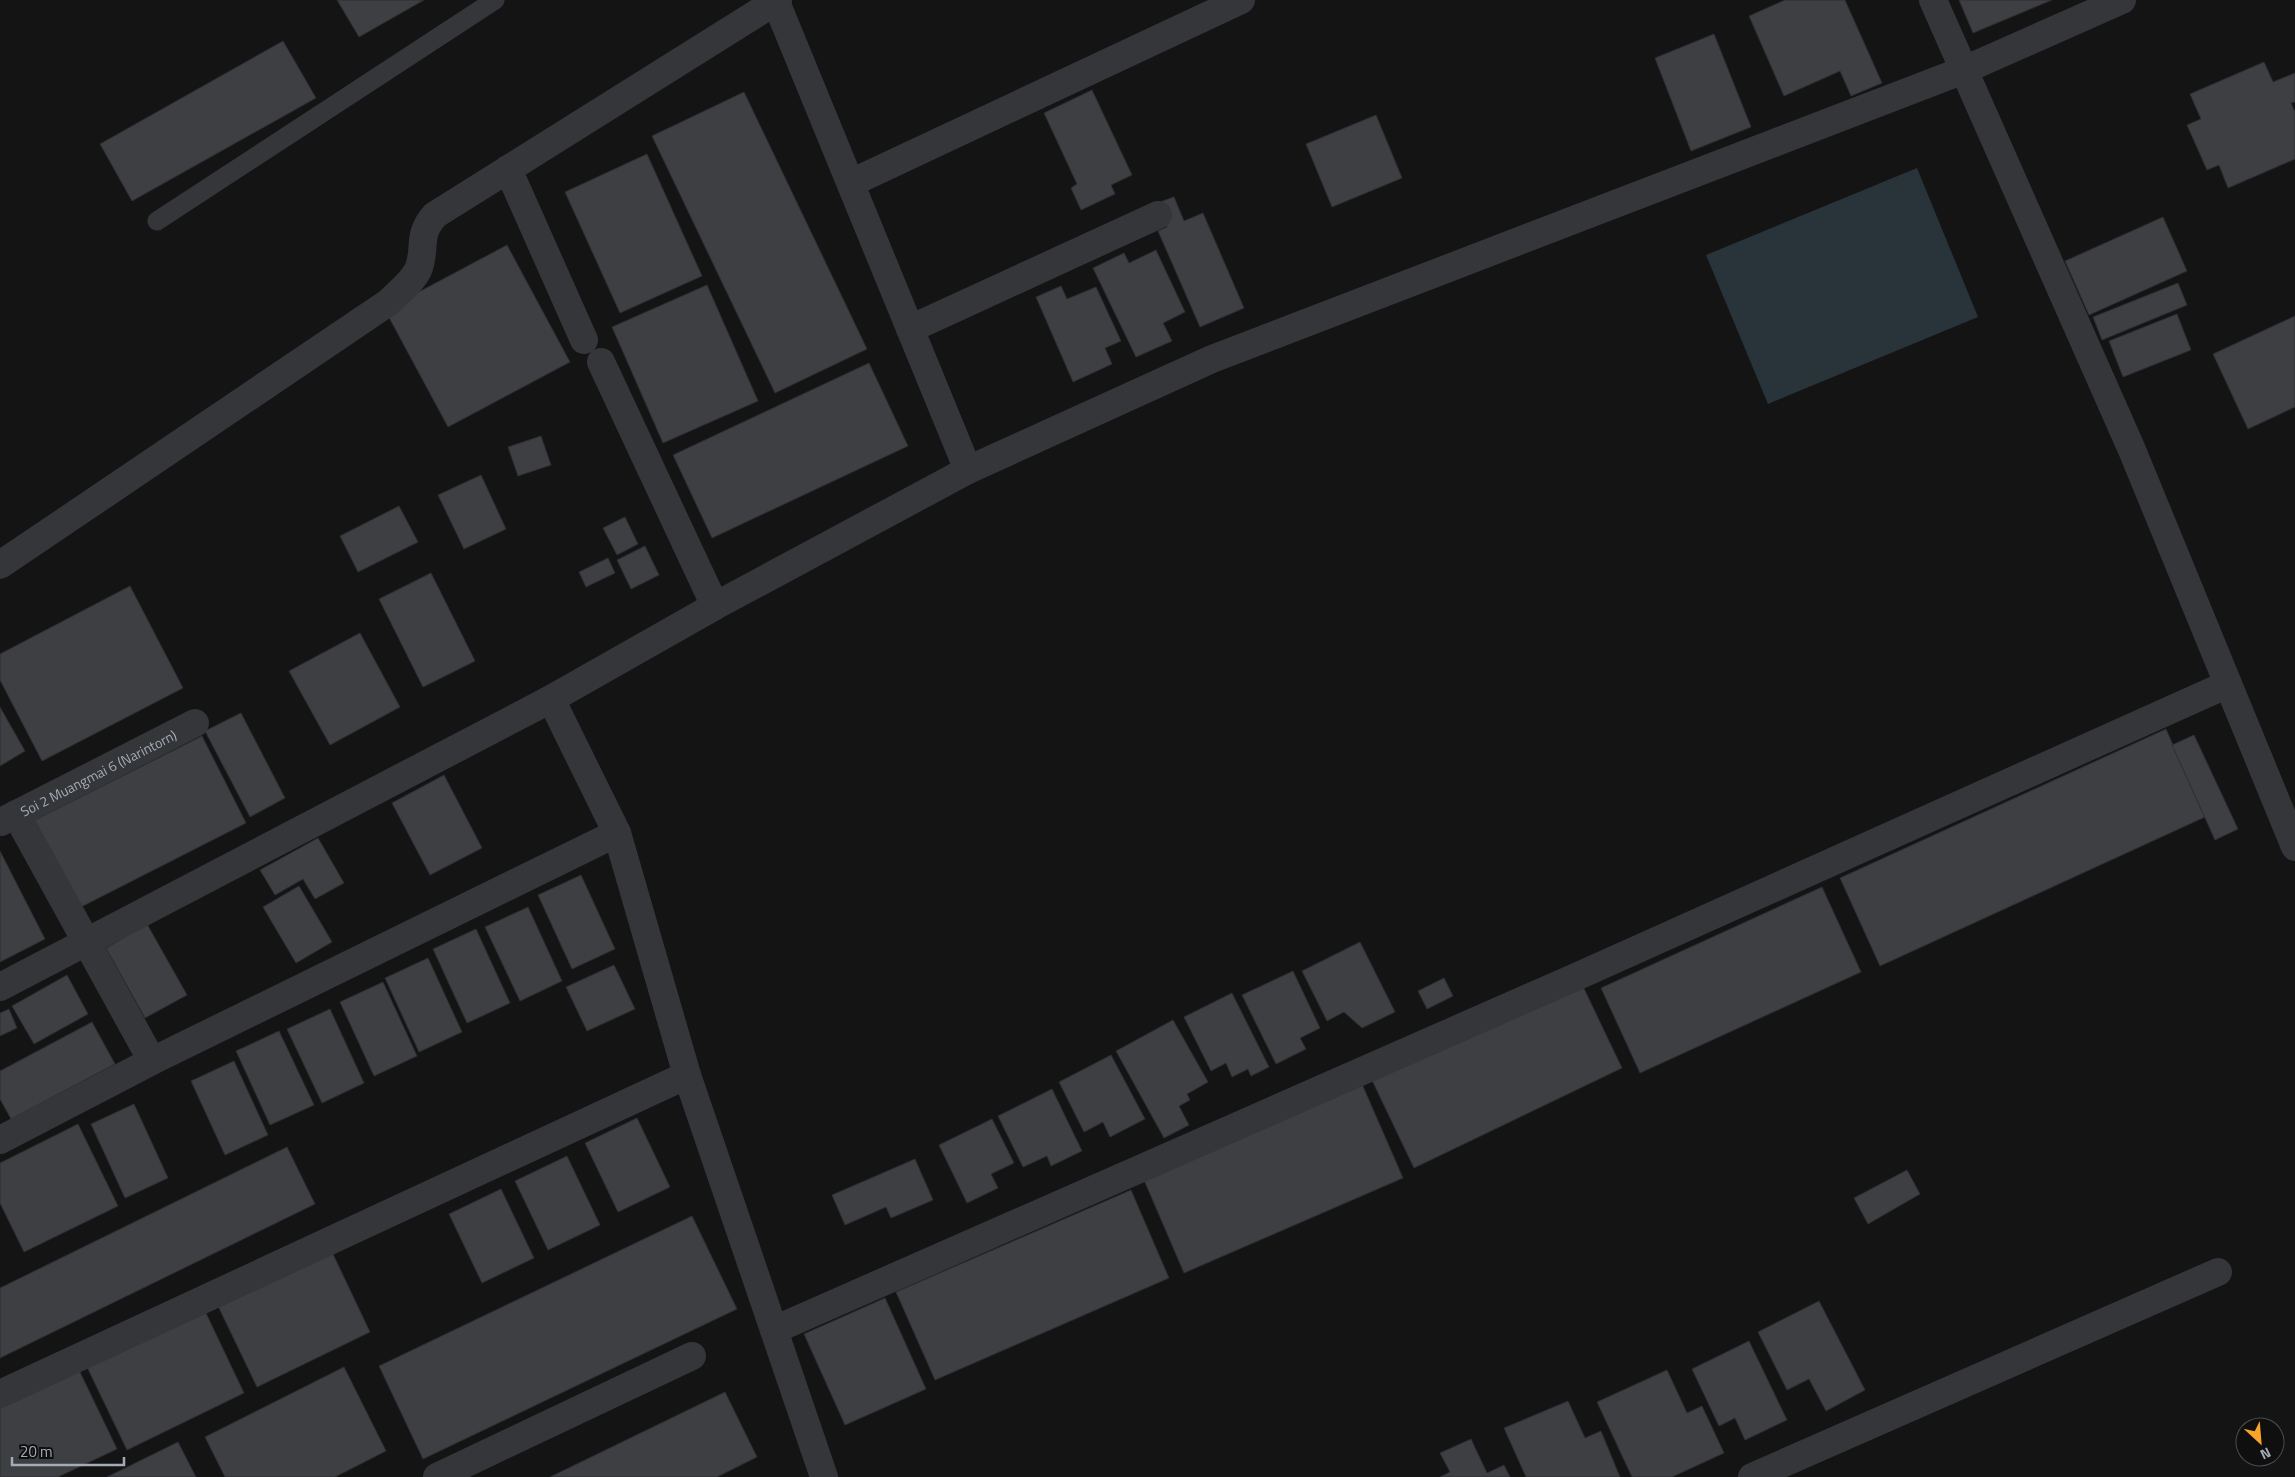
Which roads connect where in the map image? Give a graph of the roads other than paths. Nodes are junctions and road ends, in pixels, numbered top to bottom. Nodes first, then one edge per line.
1 (495, 0) edge
2 (1241, 0) edge
3 (1933, 0) edge
4 (2122, 0) edge
5 (776, 1) edge
6 (1964, 70) junction
7 (508, 169) junction
8 (851, 183) junction
9 (1158, 215) dead end
10 (157, 221) dead end
11 (910, 328) junction
12 (584, 340) dead end
13 (601, 362) dead end
14 (968, 470) junction
15 (0, 565) edge
16 (715, 606) junction
17 (2228, 684) junction
18 (552, 699) junction
19 (195, 723) dead end
20 (8, 818) edge
21 (617, 833) junction
22 (2295, 846) edge
23 (86, 943) junction
24 (0, 987) edge
25 (152, 1061) junction
26 (687, 1075) junction
27 (0, 1140) edge
28 (2218, 1272) dead end
29 (774, 1330) junction
30 (692, 1356) dead end
31 (0, 1394) edge
32 (1757, 1476) edge
33 (437, 1477) edge
34 (824, 1477) edge

1 - 10 lane
2 - 8 street
3 - 6 street
4 - 6 street
5 - 7 street
5 - 8 street
6 - 14 street
6 - 17 street
7 - 12 street
7 - 15 street
8 - 11 street
9 - 11 street
11 - 14 street
13 - 16 street
14 - 16 street
16 - 18 street
17 - 22 street
17 - 29 street
18 - 21 street
18 - 23 street
19 - 20 street, Soi 2 Muangmai 6 (Narintorn)
20 - 23 street
21 - 25 street
21 - 26 street
23 - 24 street
23 - 25 street
25 - 27 street
26 - 29 street
26 - 31 street
28 - 32 street
29 - 34 street
30 - 33 street

